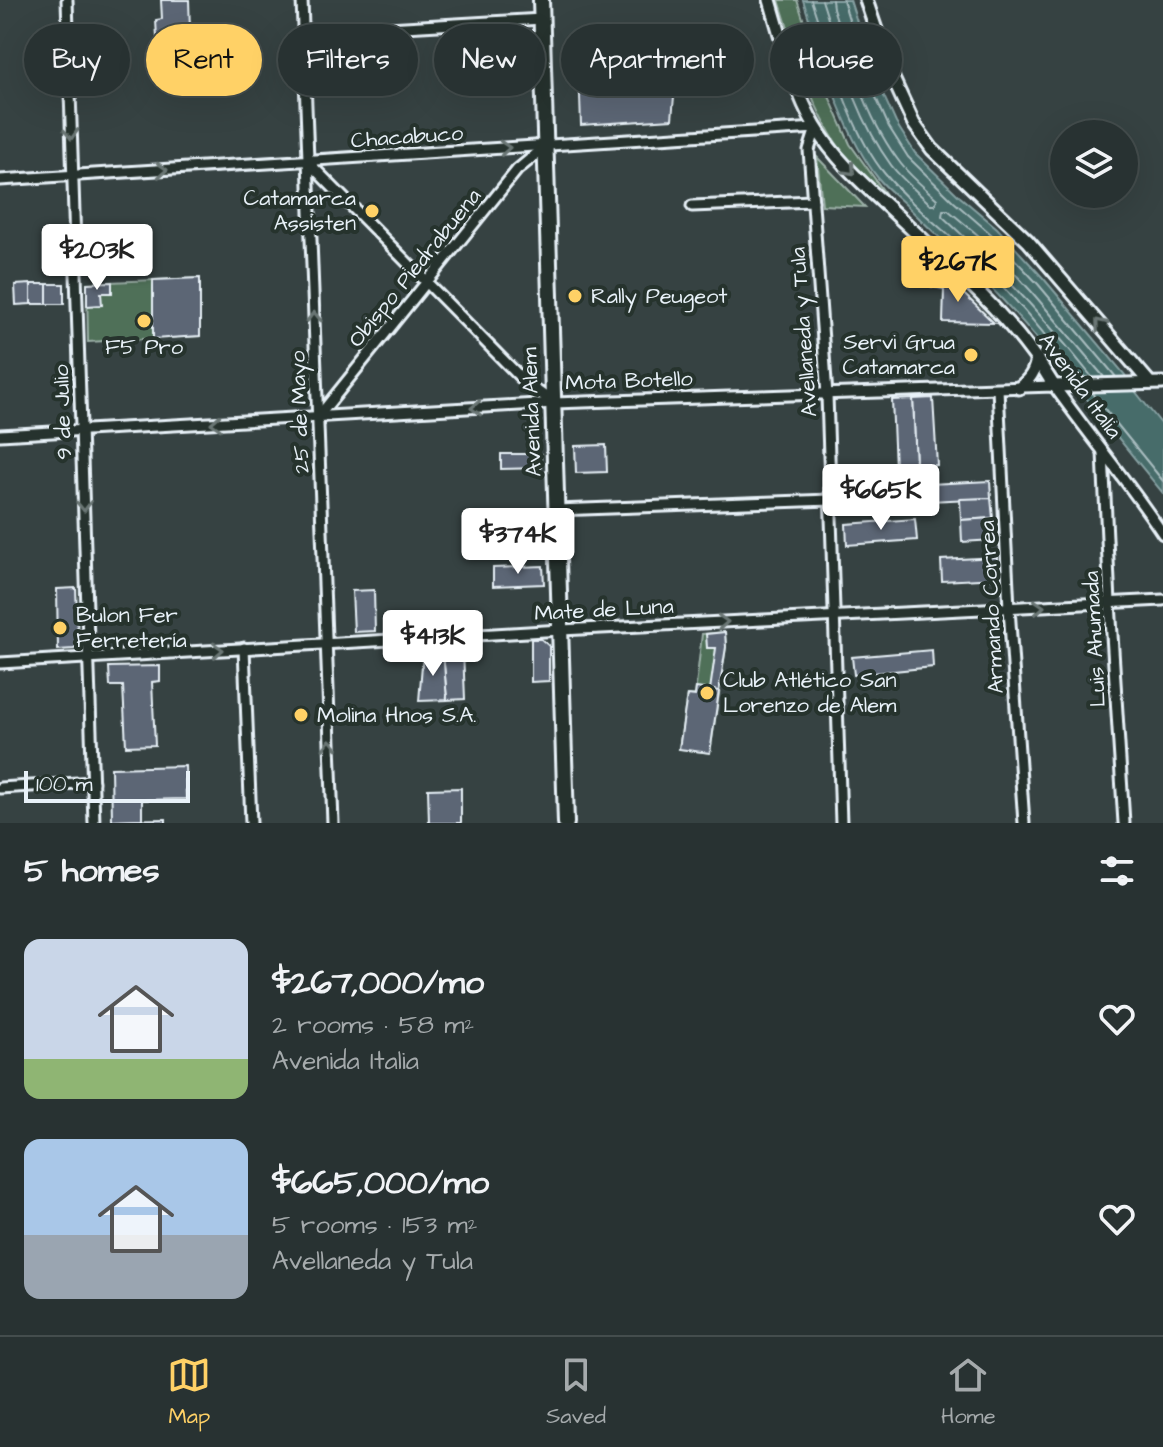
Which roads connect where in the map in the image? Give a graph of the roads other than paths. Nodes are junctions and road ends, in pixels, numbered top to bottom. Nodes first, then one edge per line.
1 (67, 0) edge
2 (302, 0) edge
3 (541, 0) edge
4 (770, 0) edge
5 (866, 0) edge
6 (542, 19) junction
7 (303, 24) edge
8 (418, 26) edge
9 (305, 96) edge
10 (816, 128) junction
11 (546, 146) junction
12 (308, 161) junction
13 (72, 175) junction
14 (0, 180) edge
15 (813, 201) junction
16 (692, 206) dead end
17 (426, 283) junction
18 (1037, 358) junction
19 (1150, 383) edge
20 (1054, 386) junction
21 (1019, 388) junction
22 (998, 389) junction
23 (827, 395) junction
24 (554, 403) junction
25 (318, 417) junction
26 (81, 430) junction
27 (0, 435) edge
28 (1103, 453) junction
29 (831, 500) junction
30 (557, 510) junction
31 (1163, 534) edge
32 (1163, 600) edge
33 (1110, 603) junction
34 (1009, 608) junction
35 (834, 616) junction
36 (561, 630) junction
37 (326, 644) junction
38 (244, 648) junction
39 (89, 657) junction
40 (0, 663) edge
41 (93, 782) junction
42 (0, 788) edge
43 (94, 823) edge
44 (251, 823) edge
45 (333, 823) edge
46 (566, 823) edge
47 (841, 823) edge
48 (1024, 823) edge
49 (1124, 823) edge

1 -> 13 street, 9 de Julio
2 - 7 street, 25 de Mayo
3 - 6 main road, Avenida Alem
4 - 10 street, Avenida Italia
19 -> 5 street
6 - 8 street
6 - 11 main road, Avenida Alem
9 - 12 street, 25 de Mayo
10 - 11 street, Chacabuco
10 - 15 street, Avellaneda y Tula
10 -> 18 street, Avenida Italia
12 -> 11 street, Chacabuco
11 - 17 street, Obispo Piedrabuena
11 - 24 main road, Avenida Alem
13 -> 12 street, Chacabuco
12 - 17 street
25 -> 12 street, 25 de Mayo
13 - 14 street, Chacabuco
13 - 26 street, 9 de Julio
15 - 16 street
15 - 23 street, Avellaneda y Tula
17 - 24 street
17 - 25 street, Obispo Piedrabuena
18 - 20 street, Avenida Italia
18 - 21 street
19 - 20 street, Mota Botello
20 - 21 street, Mota Botello
20 - 28 street, Avenida Italia
21 - 22 street, Mota Botello
22 - 23 street, Mota Botello
22 - 34 street, Armando Correa
23 - 24 street, Mota Botello
23 - 29 street, Avellaneda y Tula
24 -> 25 street, Mota Botello
24 - 30 main road, Avenida Alem
25 -> 26 street, Mota Botello
25 - 37 street, 25 de Mayo
26 - 27 street, Mota Botello
26 -> 39 street, 9 de Julio
28 - 31 street, Avenida Italia
28 - 33 street, Luis Ahumada
29 - 30 street
29 - 35 street, Avellaneda y Tula
30 - 36 main road, Avenida Alem
32 - 33 street, Mate de Luna
34 -> 33 street, Mate de Luna
33 - 49 street, Luis Ahumada
34 - 35 street, Mate de Luna
34 - 48 street, Armando Correa
36 -> 35 street, Mate de Luna
35 - 47 street, Avellaneda y Tula
36 - 37 street, Mate de Luna
36 - 46 main road, Avenida Alem
37 - 38 street, Mate de Luna
45 -> 37 street, 25 de Mayo
39 -> 38 street, Mate de Luna
38 - 44 street
39 - 40 street, Mate de Luna
39 - 41 street, 9 de Julio
41 - 42 street
41 - 43 street, 9 de Julio

